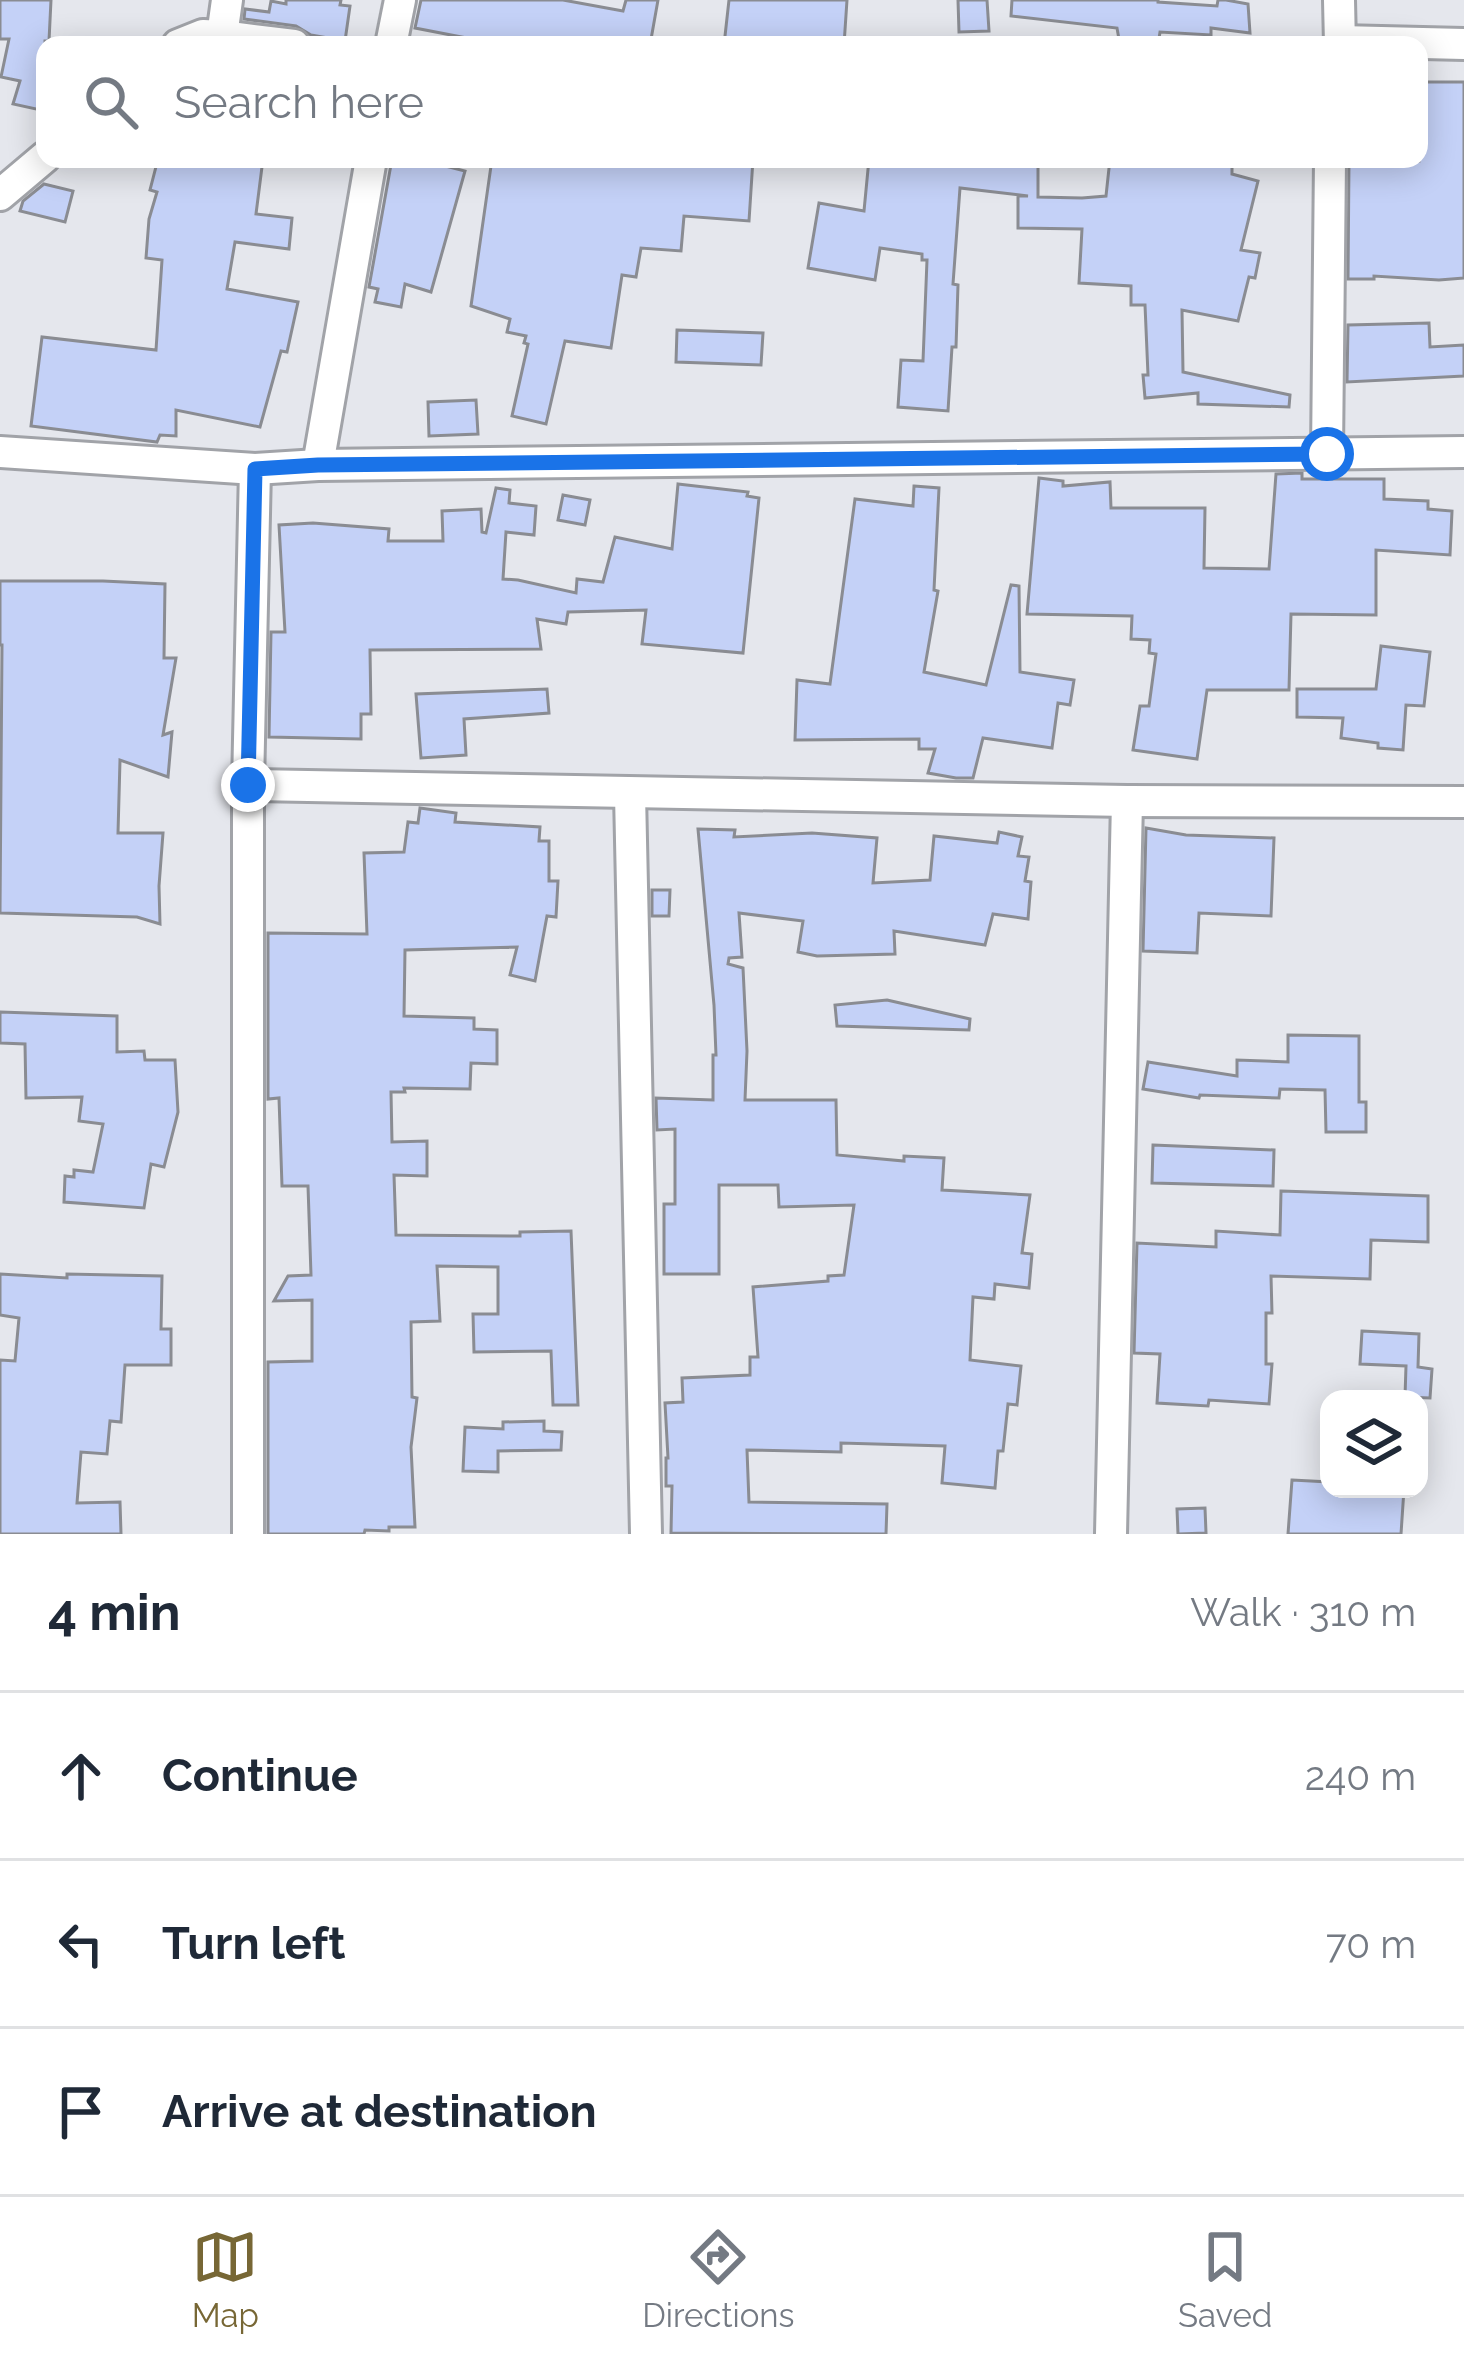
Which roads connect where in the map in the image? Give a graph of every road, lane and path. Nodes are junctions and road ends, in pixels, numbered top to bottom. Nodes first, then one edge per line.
1 (227, 0) edge
2 (400, 0) edge
3 (1339, 0) edge
4 (200, 36) edge
5 (222, 36) joint
6 (394, 36) edge
7 (1340, 36) edge
8 (1428, 44) edge
9 (1464, 44) edge
10 (36, 165) edge
11 (369, 168) edge
12 (1330, 168) edge
13 (0, 195) edge
14 (0, 452) edge
15 (1464, 452) edge
16 (1327, 454) junction
17 (318, 465) junction
18 (255, 469) junction
19 (248, 785) junction
20 (630, 794) junction
21 (1127, 801) junction
22 (1464, 802) edge
23 (248, 1534) edge
24 (646, 1534) edge
25 (1111, 1534) edge

1 - 5 street
2 - 6 street
3 - 7 street
4 - 5 street
8 - 9 street
10 - 13 street
11 - 17 street
12 - 16 street
14 - 18 street
15 - 16 street
16 - 17 street
17 - 18 street
18 - 19 street
19 - 20 street
19 - 23 street
20 - 21 street
20 - 24 street
21 - 22 street
21 - 25 street

